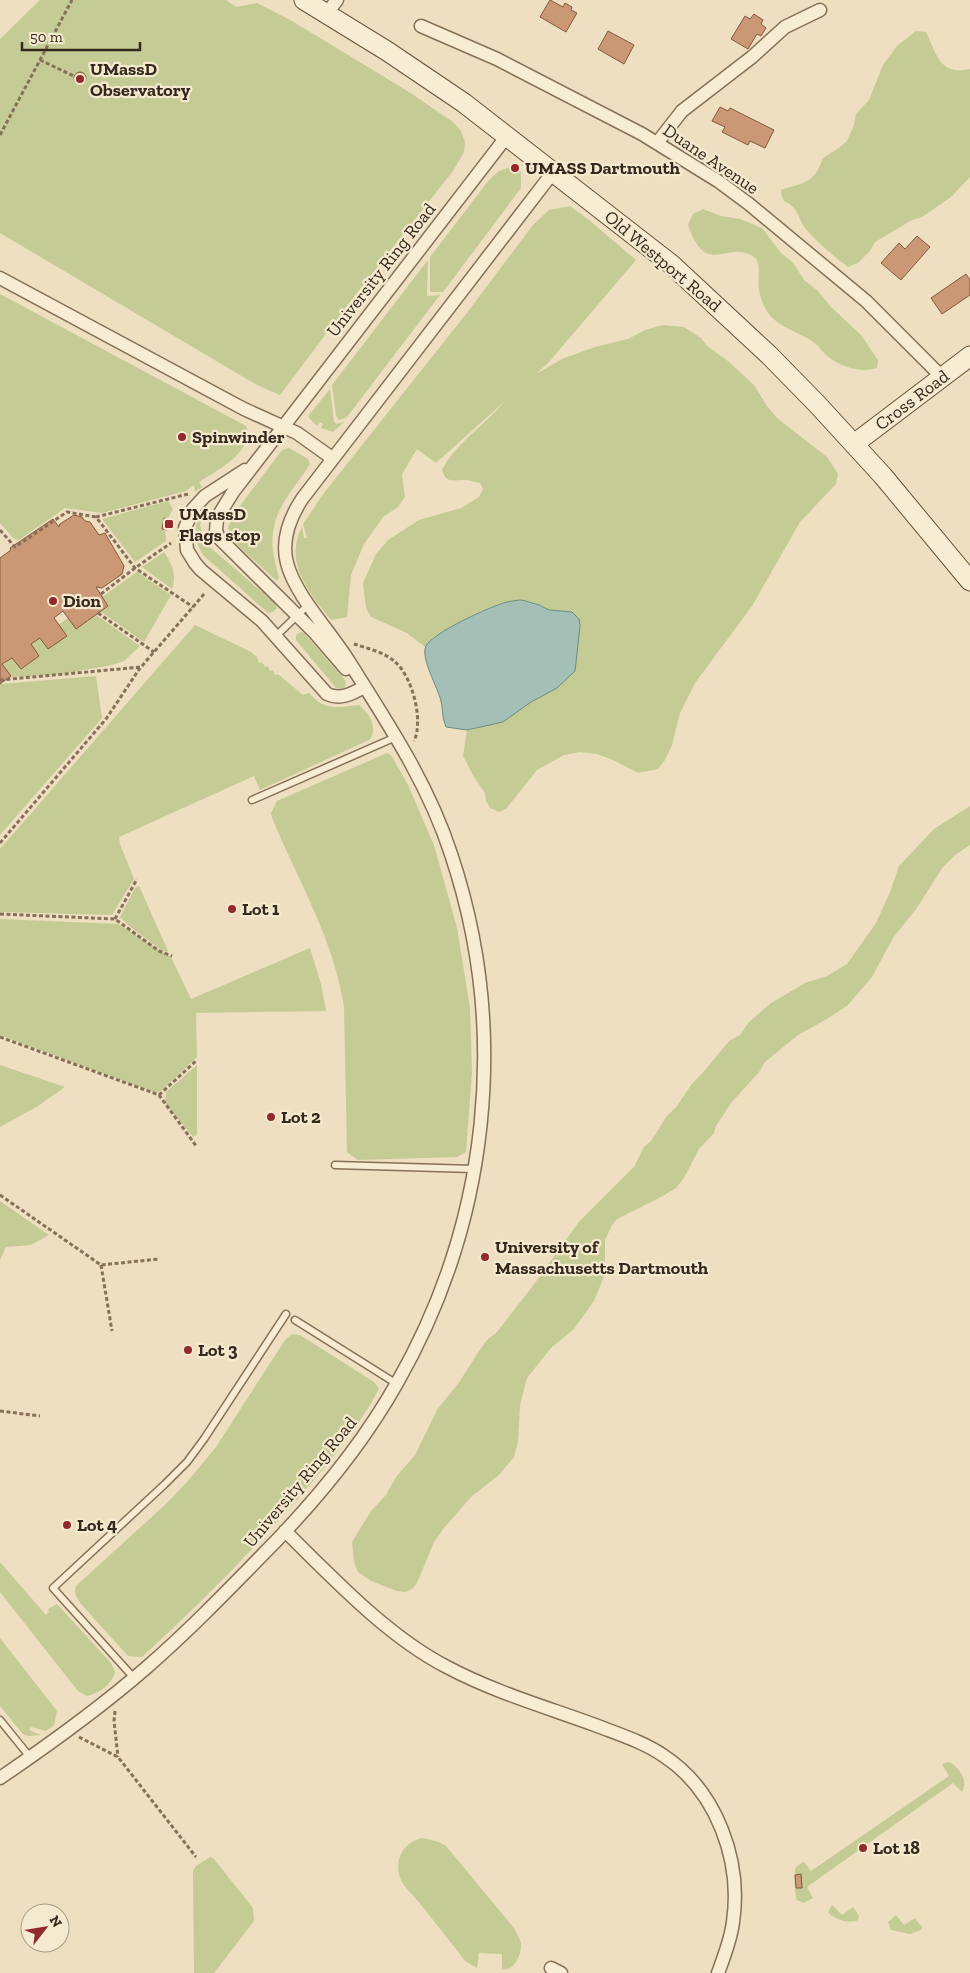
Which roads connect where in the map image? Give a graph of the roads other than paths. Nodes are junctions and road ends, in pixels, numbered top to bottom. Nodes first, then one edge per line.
1 (304, 0) edge
2 (332, 7) edge
3 (820, 10) dead end
4 (421, 26) dead end
5 (507, 136) junction
6 (657, 143) junction
7 (554, 171) junction
8 (0, 278) edge
9 (970, 356) edge
10 (942, 378) junction
11 (284, 426) junction
12 (854, 444) junction
13 (259, 458) junction
14 (332, 458) junction
15 (970, 581) edge
16 (309, 604) junction
17 (298, 615) junction
18 (276, 636) junction
19 (364, 687) junction
20 (396, 737) junction
21 (252, 800) dead end
22 (335, 1165) dead end
23 (475, 1169) junction
24 (286, 1314) dead end
25 (295, 1320) dead end
26 (397, 1384) junction
27 (285, 1531) junction
28 (134, 1678) junction
29 (0, 1720) edge
30 (30, 1757) junction
31 (0, 1778) edge
32 (718, 1973) edge

1 - 2 main road, Old Westport Road
2 - 5 main road, Old Westport Road
3 - 6 street
4 - 6 street, Duane Avenue
5 - 7 main road, Old Westport Road
5 - 11 street, University Ring Road
6 - 10 street, Duane Avenue
7 - 12 main road, Old Westport Road
7 - 14 street, University Ring Road
8 - 11 street
9 - 10 main road, Cross Road
10 - 12 main road, Cross Road
11 - 13 street, University Ring Road
11 - 14 street
12 - 15 main road, Old Westport Road
13 - 17 street, University Ring Road
13 - 18 street
14 - 16 street, University Ring Road
16 - 17 lane
16 - 19 street, University Ring Road
17 - 18 lane
17 - 19 street, University Ring Road
18 - 19 street
19 - 20 street, University Ring Road
20 - 21 lane
20 - 23 street, University Ring Road
22 - 23 lane
23 - 26 street, University Ring Road
24 - 28 lane
25 - 26 lane
26 - 27 street, University Ring Road
27 - 28 street, University Ring Road
27 - 32 street
28 - 30 street, University Ring Road
29 - 30 lane
30 - 31 street, University Ring Road

